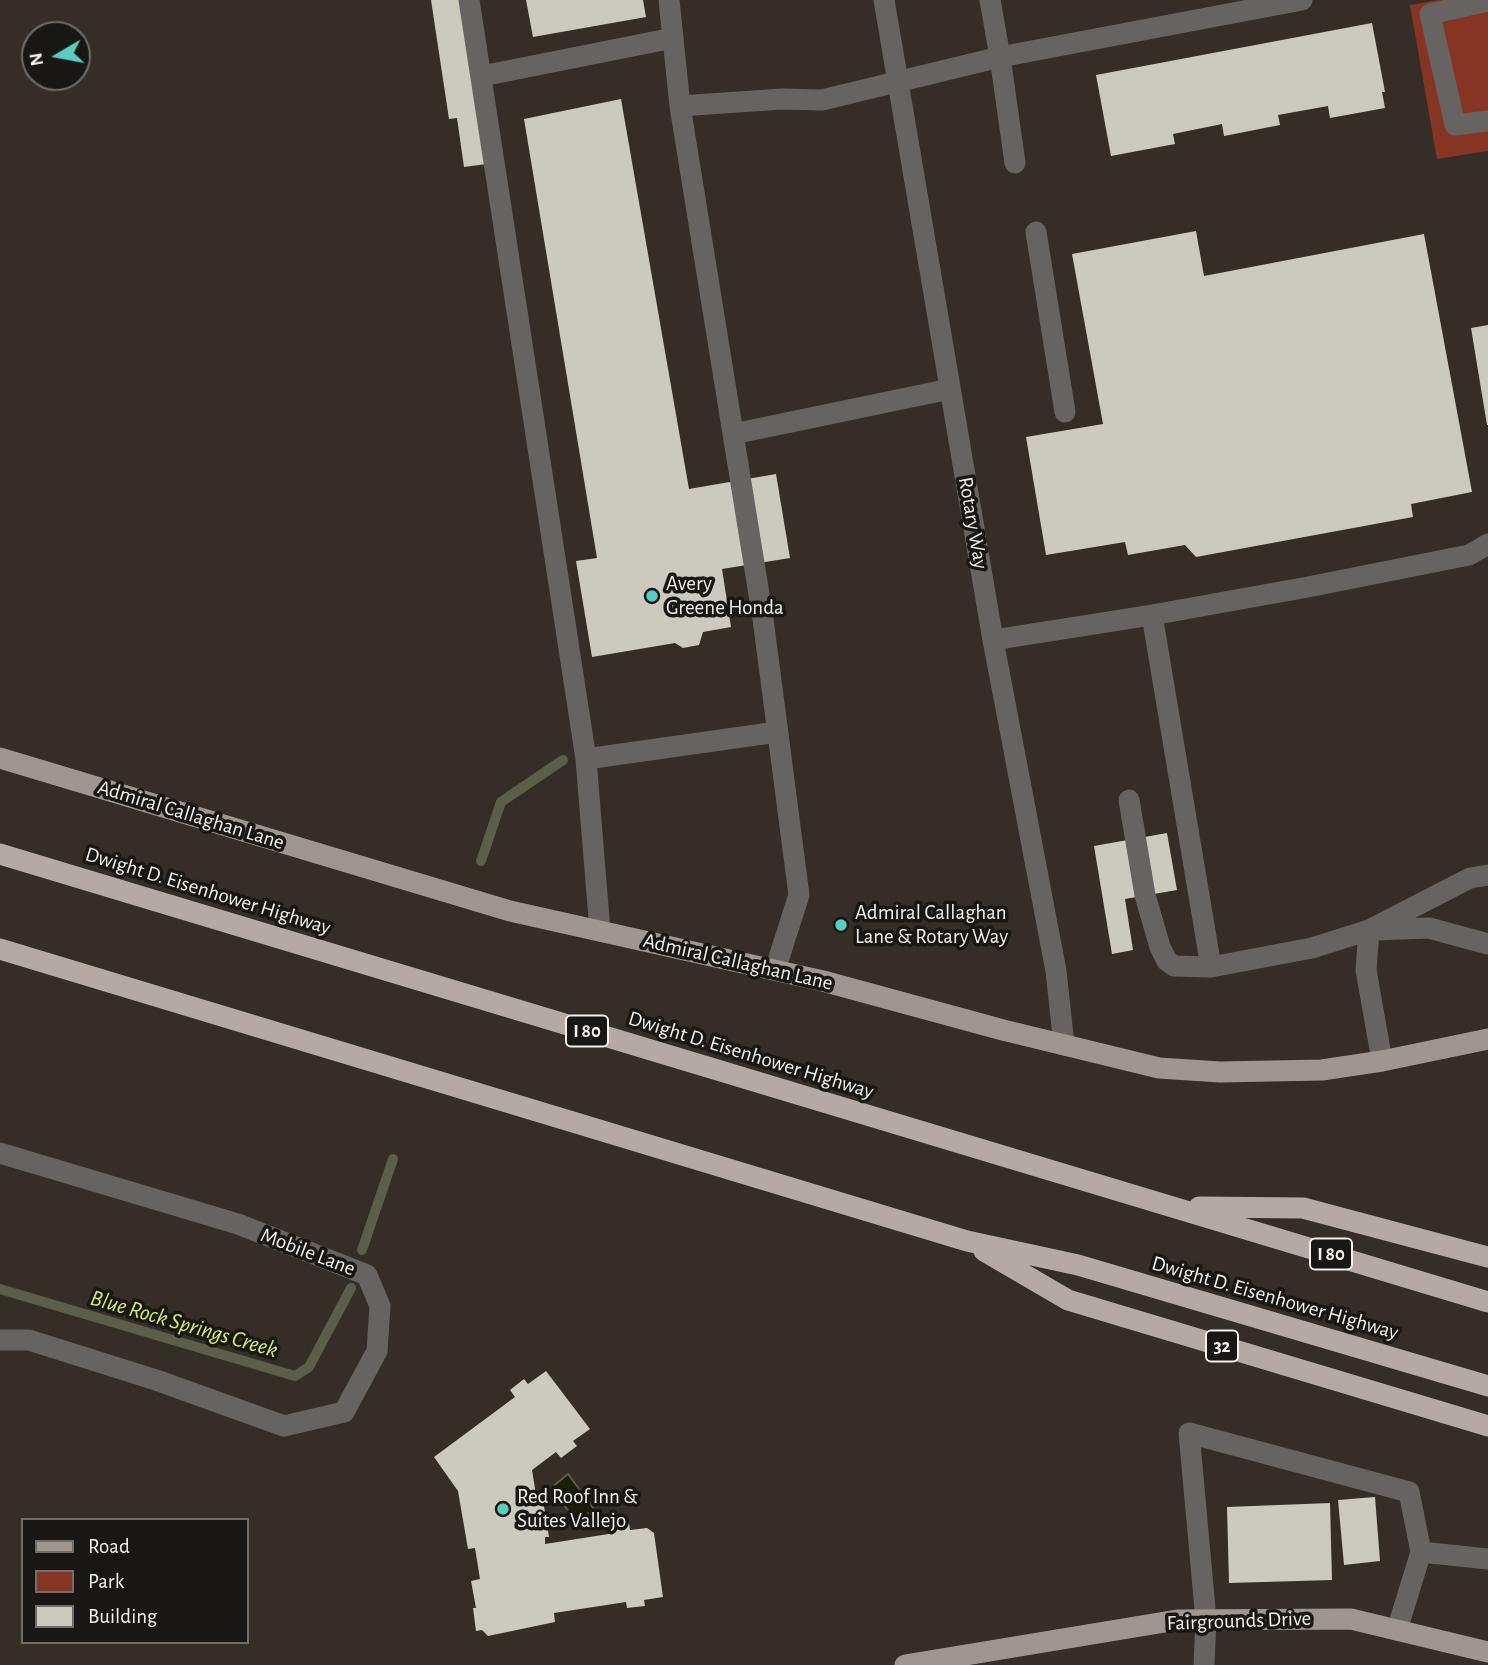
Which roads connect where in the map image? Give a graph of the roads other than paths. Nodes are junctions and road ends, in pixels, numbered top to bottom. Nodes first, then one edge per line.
1 (469, 0) edge
2 (669, 0) edge
3 (884, 0) edge
4 (989, 0) edge
5 (1302, 0) edge
6 (1488, 1) edge
7 (673, 38) junction
8 (1000, 57) junction
9 (482, 75) junction
10 (898, 82) junction
11 (680, 106) junction
12 (1488, 121) edge
13 (1016, 163) dead end
14 (1036, 232) dead end
15 (950, 389) junction
16 (1065, 412) dead end
17 (733, 434) junction
18 (1488, 544) edge
19 (1152, 615) junction
20 (993, 640) junction
21 (777, 732) junction
22 (0, 758) edge
23 (586, 759) junction
24 (1129, 800) dead end
25 (0, 854) edge
26 (1488, 875) edge
27 (1368, 930) junction
28 (600, 931) junction
29 (1488, 944) edge
30 (0, 950) edge
31 (1211, 967) junction
32 (775, 970) junction
33 (1488, 1039) edge
34 (1064, 1045) junction
35 (1382, 1061) junction
36 (0, 1153) edge
37 (1174, 1207) junction
38 (967, 1241) junction
39 (1488, 1257) edge
40 (1488, 1302) edge
41 (0, 1340) edge
42 (1488, 1387) edge
43 (1488, 1426) edge
44 (1421, 1552) junction
45 (1488, 1559) edge
46 (1206, 1620) junction
47 (1397, 1630) junction
48 (1488, 1652) edge
49 (906, 1665) edge
50 (1204, 1665) edge

1 - 9 street
2 - 7 street
3 - 10 street, Rotary Way
4 - 8 street
5 - 8 street
6 - 12 street
7 - 9 street
7 - 11 street
8 - 10 street
8 - 13 street
9 - 23 street
10 - 11 street
10 - 15 street, Rotary Way
11 - 17 street
14 - 16 street
15 - 17 street
15 - 20 street, Rotary Way
17 - 21 street
18 - 19 street
19 - 20 street
19 - 31 street
20 - 34 street, Rotary Way
21 - 23 street
21 - 32 street
22 - 28 main road, Admiral Callaghan Lane
23 - 28 street
24 - 31 street
25 - 37 highway, Dwight D. Eisenhower Highway / I 80
26 - 27 street
27 - 29 street
27 - 31 street
27 - 35 street
28 - 32 main road, Admiral Callaghan Lane
30 - 38 highway, Dwight D. Eisenhower Highway
32 - 34 main road, Admiral Callaghan Lane
33 - 35 main road, Admiral Callaghan Lane
34 - 35 main road, Admiral Callaghan Lane
36 - 41 street, Mobile Lane
37 - 39 highway
37 - 40 highway, Dwight D. Eisenhower Highway / I 80
38 - 42 highway, Dwight D. Eisenhower Highway
38 - 43 highway, 32
44 - 45 street
44 - 46 street
44 - 47 street
46 - 47 main road, Fairgrounds Drive
46 - 49 main road, Fairgrounds Drive
46 - 50 street
47 - 48 main road, Fairgrounds Drive

